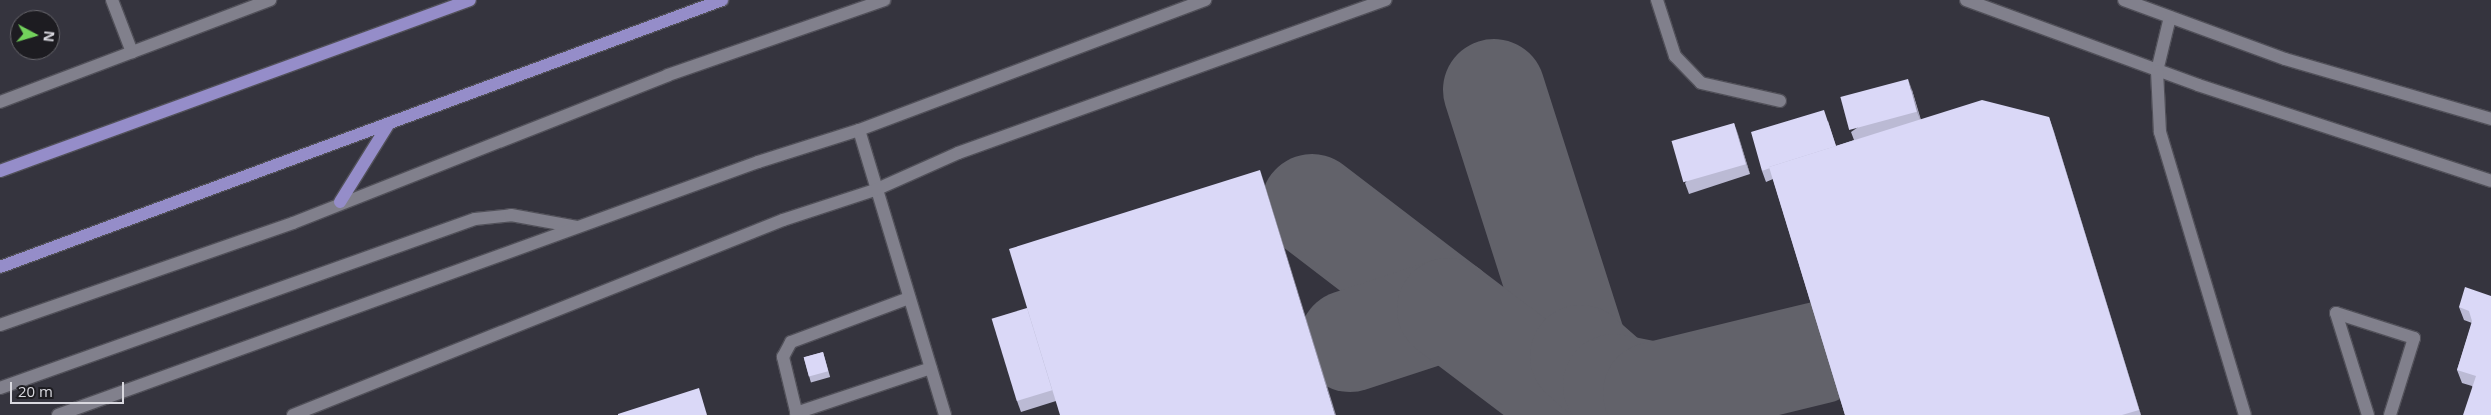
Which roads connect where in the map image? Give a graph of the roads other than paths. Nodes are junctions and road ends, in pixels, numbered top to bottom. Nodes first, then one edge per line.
1 (112, 0) edge
2 (270, 0) edge
3 (470, 0) edge
4 (722, 0) edge
5 (884, 0) edge
6 (1205, 0) edge
7 (1385, 0) edge
8 (1657, 0) edge
9 (1966, 0) edge
10 (2124, 0) edge
11 (2170, 17) junction
12 (132, 52) junction
13 (2157, 71) junction
14 (1780, 101) dead end
15 (0, 102) edge
16 (2491, 120) edge
17 (388, 125) junction
18 (859, 130) junction
19 (0, 171) edge
20 (2491, 181) edge
21 (875, 190) junction
22 (340, 202) junction
23 (578, 227) junction
24 (0, 267) edge
25 (909, 298) junction
26 (0, 325) edge
27 (930, 368) junction
28 (0, 388) edge
29 (797, 414) edge
30 (58, 415) edge
31 (292, 415) edge
32 (945, 415) edge
33 (2245, 415) edge
34 (2368, 415) edge
35 (2390, 415) edge

1 - 12 street
2 - 12 street
3 - 19 main road
4 - 17 main road
5 - 22 street
6 - 18 street
7 - 21 street
8 - 14 street
9 - 13 street
10 - 11 street
11 - 13 street
11 - 16 street
12 - 15 street
13 - 20 street
13 - 33 street
17 - 22 main road
17 - 24 main road
18 - 21 street
18 - 23 street
21 - 25 street
21 - 31 street
22 - 26 street
23 - 28 street
23 - 30 street
25 - 27 street
25 - 29 street
27 - 29 street
27 - 32 street
34 - 35 street

